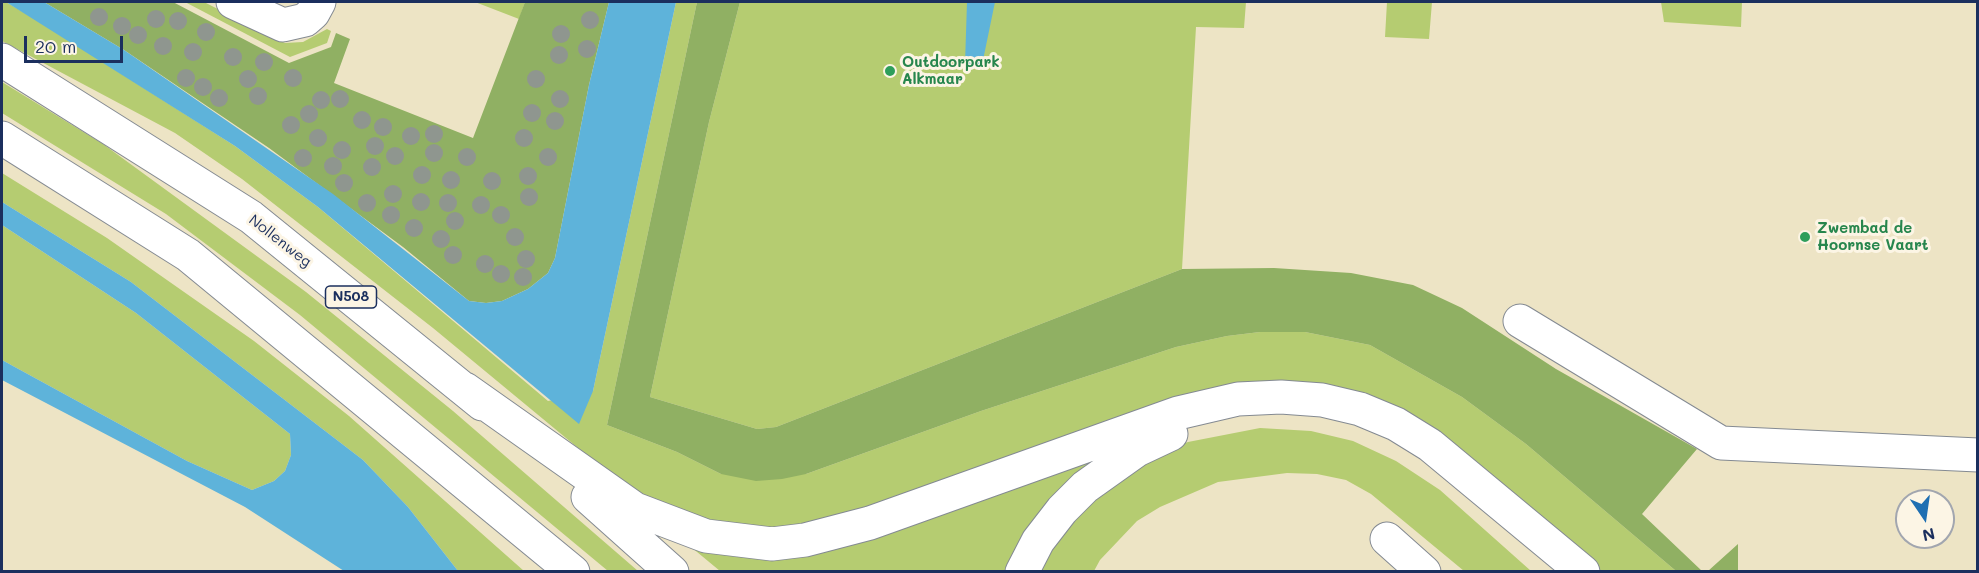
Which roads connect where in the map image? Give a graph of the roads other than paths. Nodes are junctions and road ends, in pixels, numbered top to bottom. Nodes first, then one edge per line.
1 (233, 2) edge
2 (319, 2) edge
3 (2, 60) edge
4 (2, 138) edge
5 (1520, 321) dead end
6 (465, 389) junction
7 (396, 424) junction
8 (1977, 455) edge
9 (1387, 539) dead end
10 (540, 572) edge
11 (573, 572) edge
12 (672, 572) edge
13 (1022, 572) edge
14 (1424, 572) edge
15 (1551, 572) edge
16 (1583, 572) edge

1 - 2 main road
3 - 6 main road, Nollenweg / N508
4 - 7 main road
5 - 8 main road
6 - 12 main road, Nollenweg / N508
6 - 16 main road
7 - 10 main road
7 - 11 main road
9 - 14 main road
13 - 15 main road

